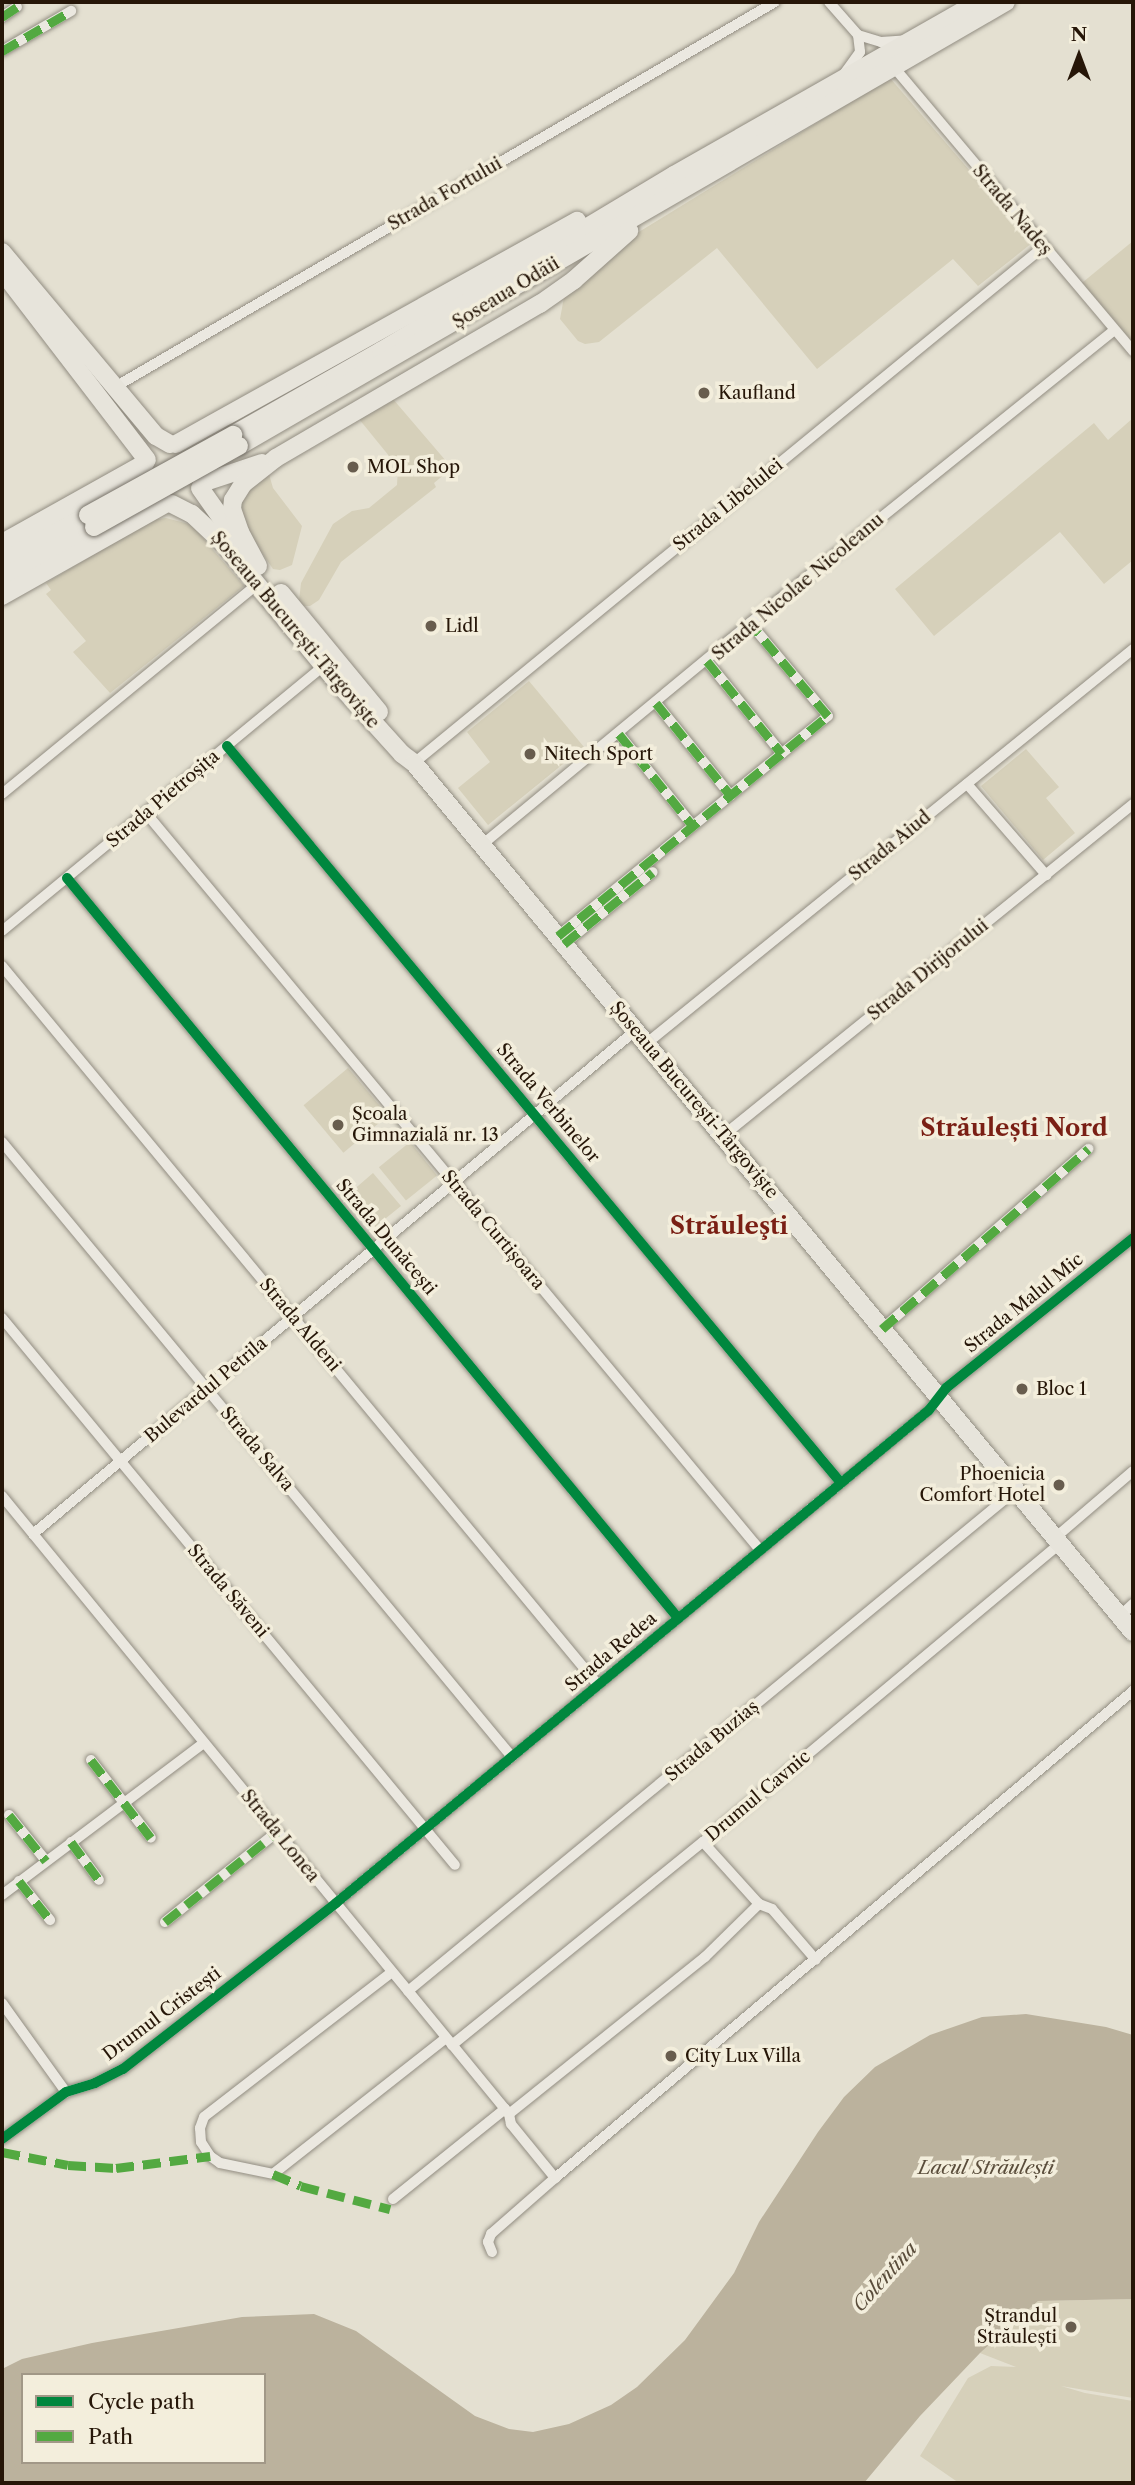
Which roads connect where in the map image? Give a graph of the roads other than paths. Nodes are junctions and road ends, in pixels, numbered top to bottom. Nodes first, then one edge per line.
1 (775, 2) edge
2 (829, 2) edge
3 (979, 2) edge
4 (1006, 2) edge
5 (17, 7) dead end
6 (71, 11) dead end
7 (2, 17) edge
8 (858, 35) junction
9 (913, 39) junction
10 (2, 51) edge
11 (893, 66) junction
12 (831, 86) junction
13 (678, 182) junction
14 (1043, 247) junction
15 (2, 252) edge
16 (2, 271) edge
17 (1114, 330) junction
18 (1133, 351) edge
19 (115, 396) junction
20 (241, 408) junction
21 (173, 444) junction
22 (276, 458) junction
23 (146, 461) junction
24 (117, 480) junction
25 (201, 485) junction
26 (169, 503) junction
27 (91, 521) junction
28 (2, 543) edge
29 (2, 562) edge
30 (258, 575) junction
31 (2, 578) edge
32 (2, 596) edge
33 (750, 623) junction
34 (1133, 649) edge
35 (707, 661) junction
36 (324, 666) junction
37 (656, 703) junction
38 (619, 734) junction
39 (228, 746) junction
40 (782, 754) junction
41 (414, 763) junction
42 (967, 784) junction
43 (2, 794) edge
44 (731, 796) junction
45 (1133, 804) edge
46 (146, 813) junction
47 (693, 826) junction
48 (482, 845) junction
49 (653, 872) dead end
50 (1046, 875) junction
51 (67, 878) junction
52 (2, 932) edge
53 (561, 940) junction
54 (2, 966) edge
55 (642, 1037) junction
56 (535, 1115) junction
57 (724, 1135) junction
58 (2, 1142) edge
59 (1088, 1149) dead end
60 (454, 1182) junction
61 (1133, 1238) edge
62 (374, 1250) junction
63 (293, 1317) junction
64 (2, 1318) edge
65 (882, 1329) junction
66 (207, 1389) junction
67 (940, 1398) junction
68 (120, 1461) junction
69 (1133, 1471) edge
70 (841, 1483) junction
71 (1016, 1490) junction
72 (2, 1496) edge
73 (33, 1534) junction
74 (1058, 1540) junction
75 (760, 1550) junction
76 (1127, 1610) edge
77 (678, 1619) junction
78 (1133, 1632) edge
79 (598, 1685) junction
80 (1133, 1691) edge
81 (204, 1743) junction
82 (512, 1757) junction
83 (91, 1760) dead end
84 (123, 1803) junction
85 (9, 1815) dead end
86 (425, 1829) junction
87 (277, 1832) junction
88 (151, 1839) dead end
89 (71, 1842) junction
90 (703, 1842) junction
91 (46, 1861) junction
92 (455, 1865) dead end
93 (99, 1880) dead end
94 (19, 1881) junction
95 (2, 1895) edge
96 (336, 1903) junction
97 (760, 1904) junction
98 (50, 1920) dead end
99 (165, 1922) dead end
100 (816, 1960) junction
101 (392, 1972) junction
102 (408, 1991) junction
103 (2, 2003) edge
104 (449, 2041) junction
105 (66, 2092) junction
106 (507, 2112) junction
107 (2, 2139) edge
108 (555, 2178) junction
109 (393, 2199) dead end
110 (492, 2252) dead end

1 - 19 street, Strada Fortului
2 - 8 street
3 - 9 main road, Șoseaua Odăii
4 - 11 main road, Șoseaua Odăii
5 - 7 street
6 - 10 street
8 - 9 street
8 - 12 street
9 - 12 main road, Șoseaua Odăii
11 - 13 main road, Șoseaua Odăii
11 - 14 street, Strada Nadeș
12 - 13 main road, Șoseaua Odăii
13 - 20 main road
13 - 22 main road
13 - 27 main road, Șoseaua Odăii, bridge
14 - 17 street, Strada Nadeș
14 - 41 street, Strada Libelulei
15 - 19 main road
16 - 19 main road
17 - 18 street, Strada Nadeș
17 - 33 street, Strada Nicolae Nicoleanu
19 - 20 main road
19 - 21 main road
19 - 23 main road
19 - 24 main road
20 - 21 main road
21 - 23 main road
21 - 25 main road
22 - 25 main road
22 - 30 main road
23 - 24 main road
23 - 26 main road
24 - 28 main road
25 - 26 main road
25 - 30 main road, Șoseaua București-Târgoviște
26 - 30 main road, Șoseaua București-Târgoviște
26 - 32 main road
27 - 29 main road, Șoseaua Odăii
27 - 31 main road, Șoseaua Odăii
30 - 36 main road, Șoseaua București-Târgoviște
30 - 41 main road, Șoseaua București-Târgoviște
30 - 43 street
33 - 35 street, Strada Nicolae Nicoleanu
33 - 40 street
34 - 42 street, Strada Aiud
35 - 37 street, Strada Nicolae Nicoleanu
35 - 40 street
36 - 39 street, Strada Pietroșița
36 - 41 main road, Șoseaua București-Târgoviște
37 - 38 street, Strada Nicolae Nicoleanu
37 - 44 street
38 - 47 street
38 - 48 street, Strada Nicolae Nicoleanu
39 - 46 street, Strada Pietroșița
39 - 56 street, Strada Verbinelor
40 - 44 street
41 - 48 main road, Șoseaua București-Târgoviște
42 - 50 street
42 - 55 street, Strada Aiud
44 - 47 street
45 - 50 street, Strada Dirijorului
46 - 51 street, Strada Pietroșița
46 - 60 street, Strada Curtișoara
47 - 53 street
48 - 53 main road, Șoseaua București-Târgoviște
49 - 53 street
50 - 57 street, Strada Dirijorului
51 - 52 street, Strada Pietroșița
51 - 62 street, Strada Dunăcești
53 - 55 main road, Șoseaua București-Târgoviște
54 - 63 street, Strada Aldeni
55 - 56 street, Bulevardul Petrila
55 - 57 main road, Șoseaua București-Târgoviște
56 - 60 street, Bulevardul Petrila
56 - 70 street, Strada Verbinelor
57 - 65 main road, Șoseaua București-Târgoviște
58 - 66 street, Strada Salva
59 - 65 street
60 - 62 street, Bulevardul Petrila
60 - 75 street, Strada Curtișoara
61 - 67 street, Strada Malul Mic
62 - 63 street, Bulevardul Petrila
62 - 77 street, Strada Dunăcești
63 - 66 street, Bulevardul Petrila
63 - 79 street, Strada Aldeni
64 - 68 street, Strada Săveni
65 - 67 main road, Șoseaua București-Târgoviște
66 - 68 street, Bulevardul Petrila
66 - 82 street, Strada Salva
67 - 70 street, Strada Redea
67 - 71 main road, Șoseaua București-Târgoviște
68 - 73 street, Bulevardul Petrila
68 - 86 street, Strada Săveni
69 - 74 street, Drumul Cavnic
70 - 75 street, Strada Redea
71 - 74 main road, Șoseaua București-Târgoviște
71 - 102 street, Strada Buziaș
72 - 73 street, Strada Lonea
73 - 81 street, Strada Lonea
74 - 76 main road, Șoseaua București-Târgoviște
74 - 90 street, Drumul Cavnic
75 - 77 street, Strada Redea
76 - 78 main road, Șoseaua București-Târgoviște
77 - 79 street, Strada Redea
79 - 82 street, Strada Redea
80 - 100 street
81 - 84 street
81 - 87 street, Strada Lonea
82 - 86 street, Strada Redea
83 - 84 street
84 - 88 street
84 - 89 street
85 - 91 street
86 - 92 street, Strada Săveni
86 - 96 street, Strada Redea
87 - 96 street, Strada Lonea
87 - 99 street
89 - 91 street
89 - 93 street
90 - 97 street
90 - 104 street, Drumul Cavnic
91 - 94 street
94 - 95 street
94 - 98 street
96 - 101 street, Strada Lonea
96 - 105 street, Drumul Cristești
97 - 100 street
97 - 106 street
100 - 108 street
101 - 102 street, Strada Lonea
101 - 104 street, Drumul Cavnic
102 - 104 street, Strada Lonea
103 - 105 street
104 - 106 street, Strada Lonea
105 - 107 street, Drumul Cristești
106 - 108 street, Strada Lonea
106 - 109 street
108 - 110 street

